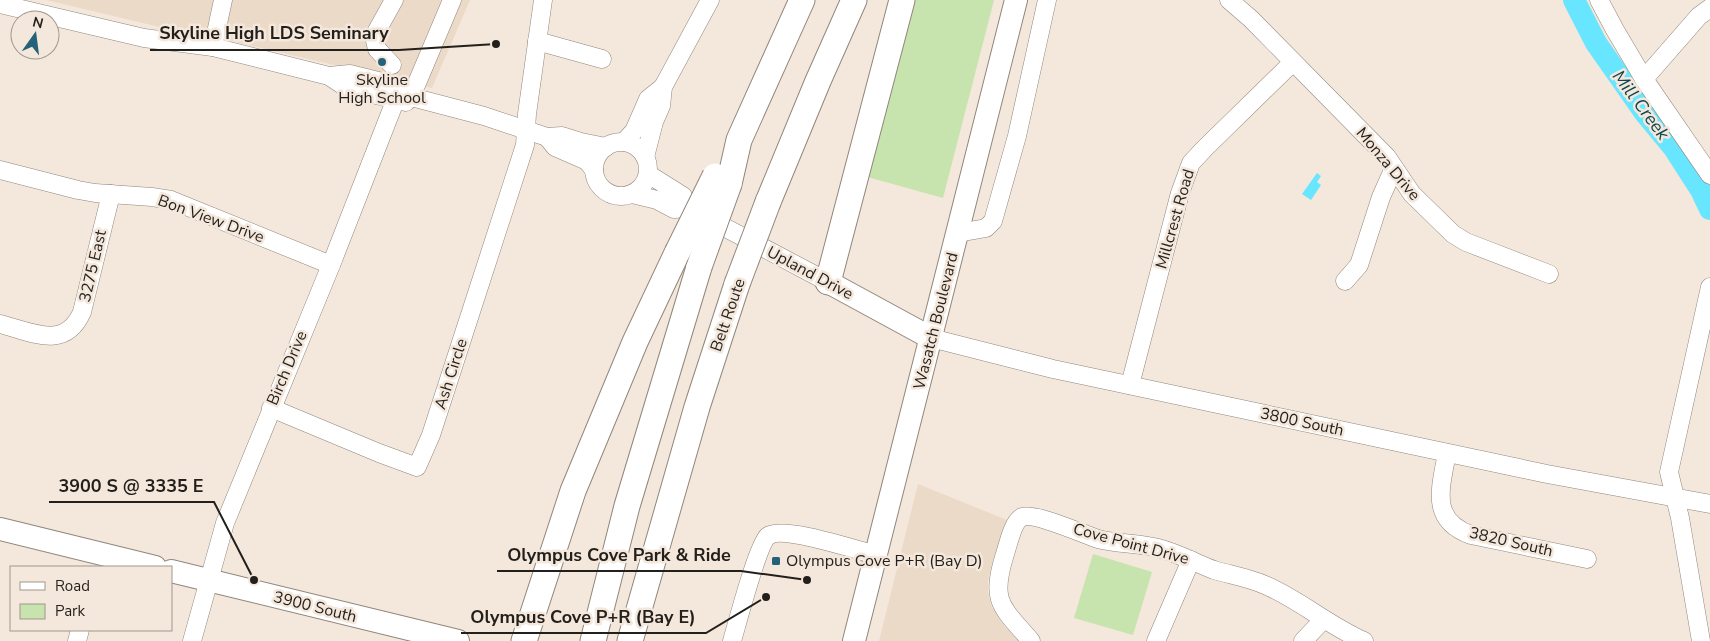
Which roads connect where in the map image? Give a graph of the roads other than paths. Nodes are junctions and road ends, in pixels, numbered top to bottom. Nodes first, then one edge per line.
1 (223, 0) edge
2 (394, 0) edge
3 (452, 0) edge
4 (543, 0) edge
5 (710, 0) edge
6 (802, 0) edge
7 (854, 0) edge
8 (902, 0) edge
9 (1016, 0) edge
10 (1047, 0) edge
11 (1229, 0) edge
12 (1599, 0) edge
13 (7, 3) edge
14 (1710, 8) edge
15 (537, 41) junction
16 (213, 47) junction
17 (602, 59) dead end
18 (1292, 62) junction
19 (392, 65) dead end
20 (329, 76) junction
21 (1644, 79) junction
22 (663, 87) junction
23 (414, 90) junction
24 (396, 100) junction
25 (431, 102) junction
26 (526, 129) junction
27 (547, 137) junction
28 (624, 142) junction
29 (606, 147) junction
30 (646, 165) junction
31 (1394, 168) junction
32 (0, 170) edge
33 (594, 170) junction
34 (1710, 175) edge
35 (722, 180) junction
36 (110, 194) junction
37 (632, 194) junction
38 (688, 208) junction
39 (958, 233) junction
40 (331, 265) junction
41 (1549, 274) dead end
42 (1344, 281) dead end
43 (828, 282) junction
44 (1710, 287) edge
45 (0, 324) edge
46 (931, 338) junction
47 (1130, 385) junction
48 (271, 408) junction
49 (1447, 453) junction
50 (1675, 497) junction
51 (1710, 504) edge
52 (0, 529) edge
53 (876, 555) junction
54 (1587, 559) dead end
55 (97, 560) edge
56 (1191, 560) junction
57 (147, 566) edge
58 (172, 571) edge
59 (208, 580) junction
60 (1324, 620) junction
61 (596, 630) edge
62 (632, 633) edge
63 (192, 641) edge
64 (458, 641) edge
65 (524, 641) edge
66 (732, 641) edge
67 (854, 641) edge
68 (1031, 641) edge
69 (1156, 641) edge
70 (1302, 641) edge
71 (1364, 641) edge
72 (1701, 641) edge

1 - 16 street
2 - 19 street
3 - 23 street
4 - 15 street
5 - 22 street
6 - 35 highway
7 - 62 highway, Belt Route, bridge
8 - 43 highway
9 - 39 main road, Wasatch Boulevard
10 - 39 street
11 - 18 street, Monza Drive
12 - 21 street
13 - 16 street
14 - 21 street
15 - 17 street
15 - 26 street
16 - 20 street
18 - 31 street, Monza Drive
18 - 47 street, Millcrest Road
20 - 23 street
20 - 24 street
21 - 34 street
22 - 28 street
22 - 30 street
23 - 25 street
24 - 25 street
24 - 40 street, Birch Drive
25 - 26 street
26 - 27 street
26 - 48 street, Ash Circle
27 - 29 street
27 - 33 street
28 - 29 street
28 - 30 street
29 - 33 street
30 - 37 street
30 - 38 street, Upland Drive
31 - 41 street, Monza Drive
31 - 42 street
32 - 36 street, Bon View Drive
33 - 37 street
35 - 61 highway, bridge
35 - 65 highway, bridge
36 - 40 street, Bon View Drive
36 - 45 street, 3275 East
37 - 38 street, Upland Drive
38 - 43 street, Upland Drive
39 - 46 main road, Wasatch Boulevard
40 - 48 street, Birch Drive
43 - 46 main road, Upland Drive
44 - 50 street
46 - 47 street, 3800 South
46 - 53 main road, Wasatch Boulevard
47 - 49 street, 3800 South
48 - 59 street, Birch Drive
49 - 50 street, 3800 South
49 - 54 street, 3820 South
50 - 51 street, 3800 South
50 - 72 street
52 - 55 main road
53 - 66 street
53 - 67 main road, Wasatch Boulevard
55 - 57 main road
56 - 60 street, Cove Point Drive
56 - 68 street, Cove Point Drive
56 - 69 street
58 - 59 main road, 3900 South
59 - 63 street, Birch Drive
59 - 64 main road, 3900 South
60 - 70 street
60 - 71 street, Cove Point Drive

